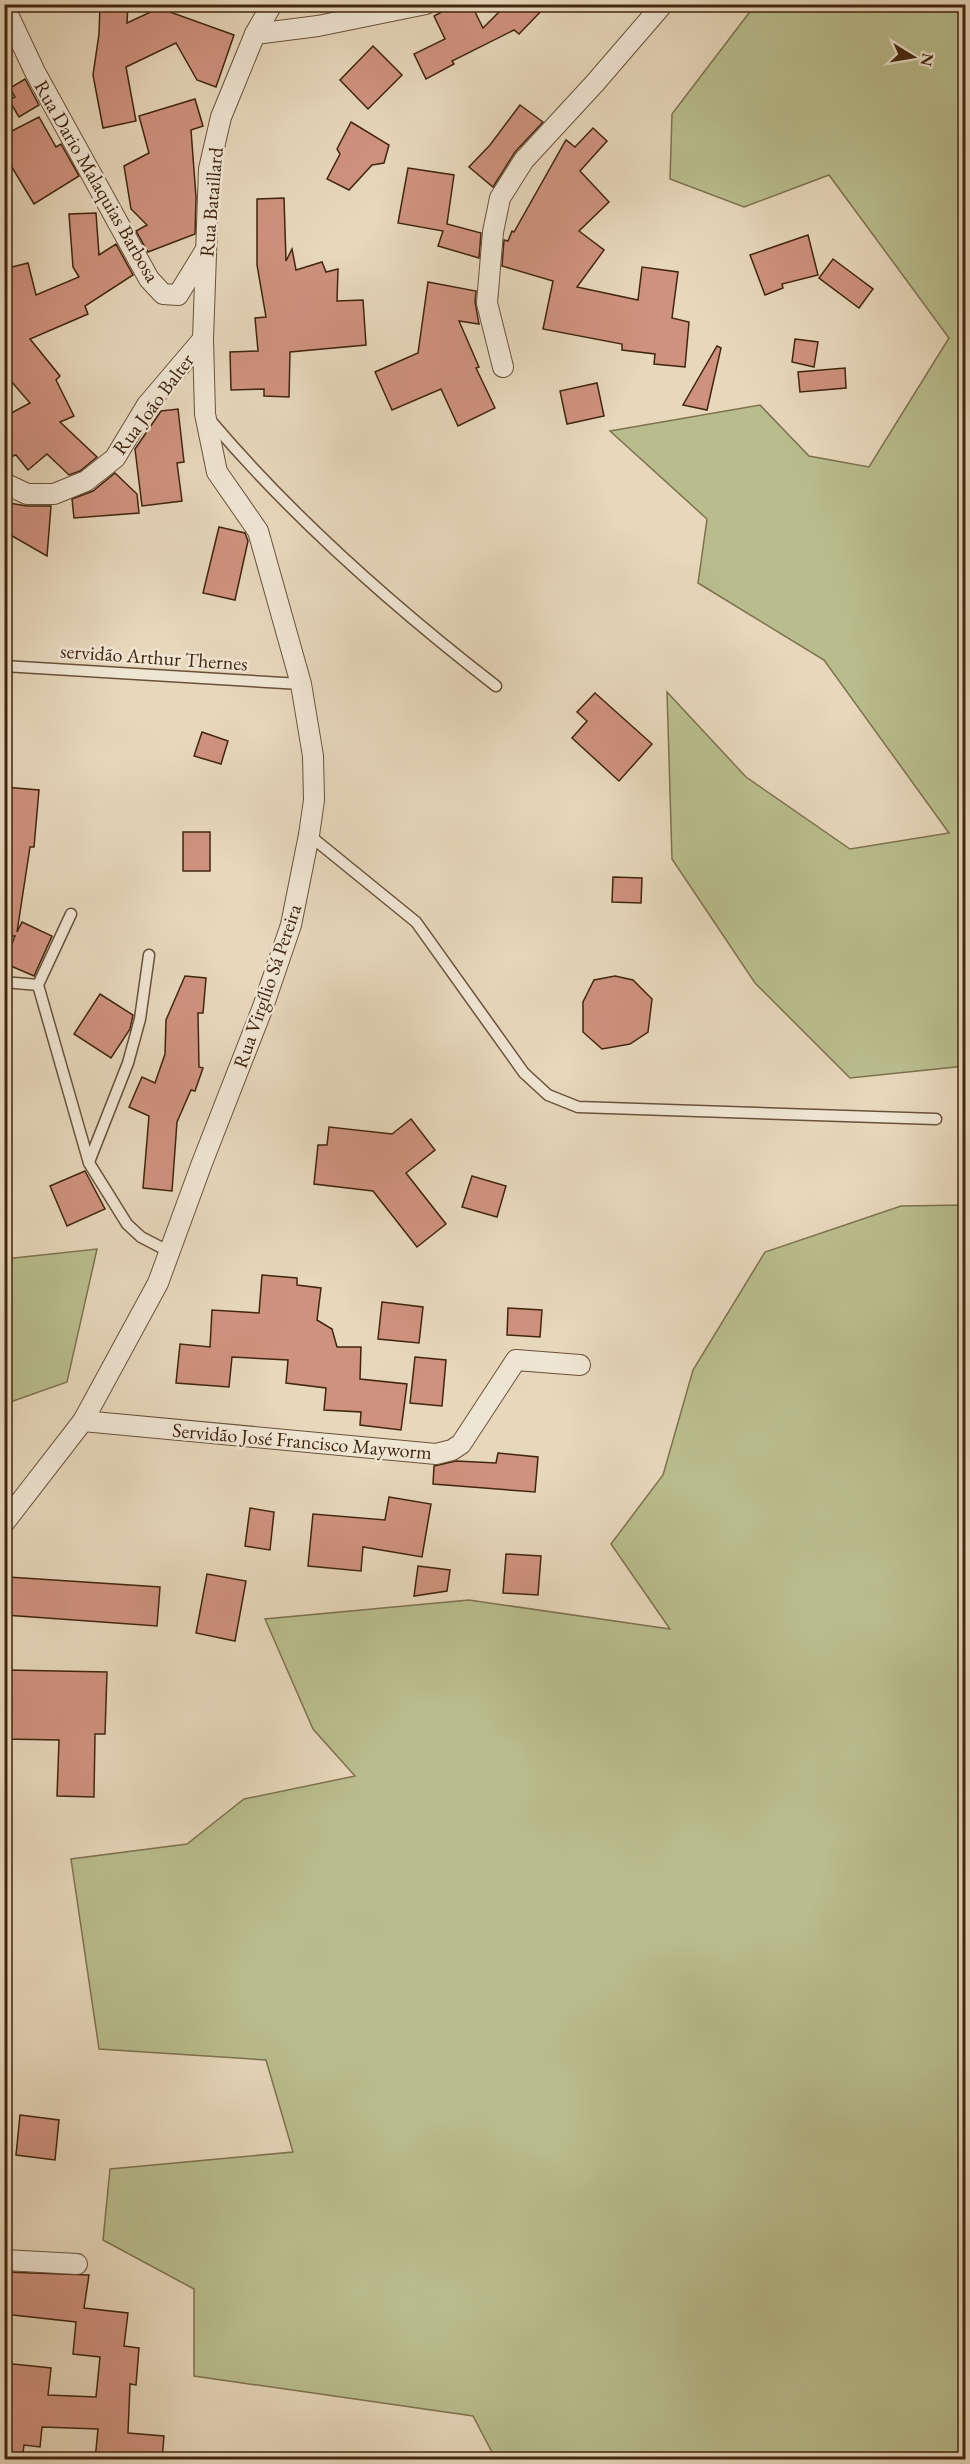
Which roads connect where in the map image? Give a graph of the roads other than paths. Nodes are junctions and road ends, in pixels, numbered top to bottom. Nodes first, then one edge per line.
1 (272, 4) edge
2 (426, 4) edge
3 (663, 4) edge
4 (4, 6) edge
5 (255, 34) junction
6 (206, 251) junction
7 (203, 339) junction
8 (503, 367) dead end
9 (205, 414) junction
10 (4, 483) edge
11 (4, 666) edge
12 (301, 684) junction
13 (496, 686) dead end
14 (309, 835) junction
15 (71, 914) dead end
16 (149, 955) dead end
17 (4, 981) edge
18 (38, 985) junction
19 (936, 1119) dead end
20 (89, 1163) junction
21 (170, 1252) junction
22 (580, 1365) dead end
23 (83, 1421) junction
24 (4, 1523) edge
25 (4, 2260) edge
26 (77, 2264) dead end

1 - 5 street, Rua Bataillard
2 - 5 street
3 - 8 street
4 - 6 street, Rua Dario Malaquias Barbosa
5 - 6 street, Rua Bataillard
6 - 7 street, Rua Bataillard
7 - 9 street, Rua Virgílio Sá Pereira
7 - 10 street, Rua João Balter
9 - 12 street, Rua Virgílio Sá Pereira
9 - 13 lane
11 - 12 lane, servidão Arthur Thernes
12 - 14 street, Rua Virgílio Sá Pereira
14 - 19 lane
14 - 21 street, Rua Virgílio Sá Pereira
15 - 18 lane
16 - 20 lane
17 - 18 lane
18 - 20 lane
20 - 21 lane
21 - 23 street, Rua Virgílio Sá Pereira
22 - 23 street, Servidão José Francisco Mayworm
23 - 24 street, Rua Virgílio Sá Pereira
25 - 26 street

